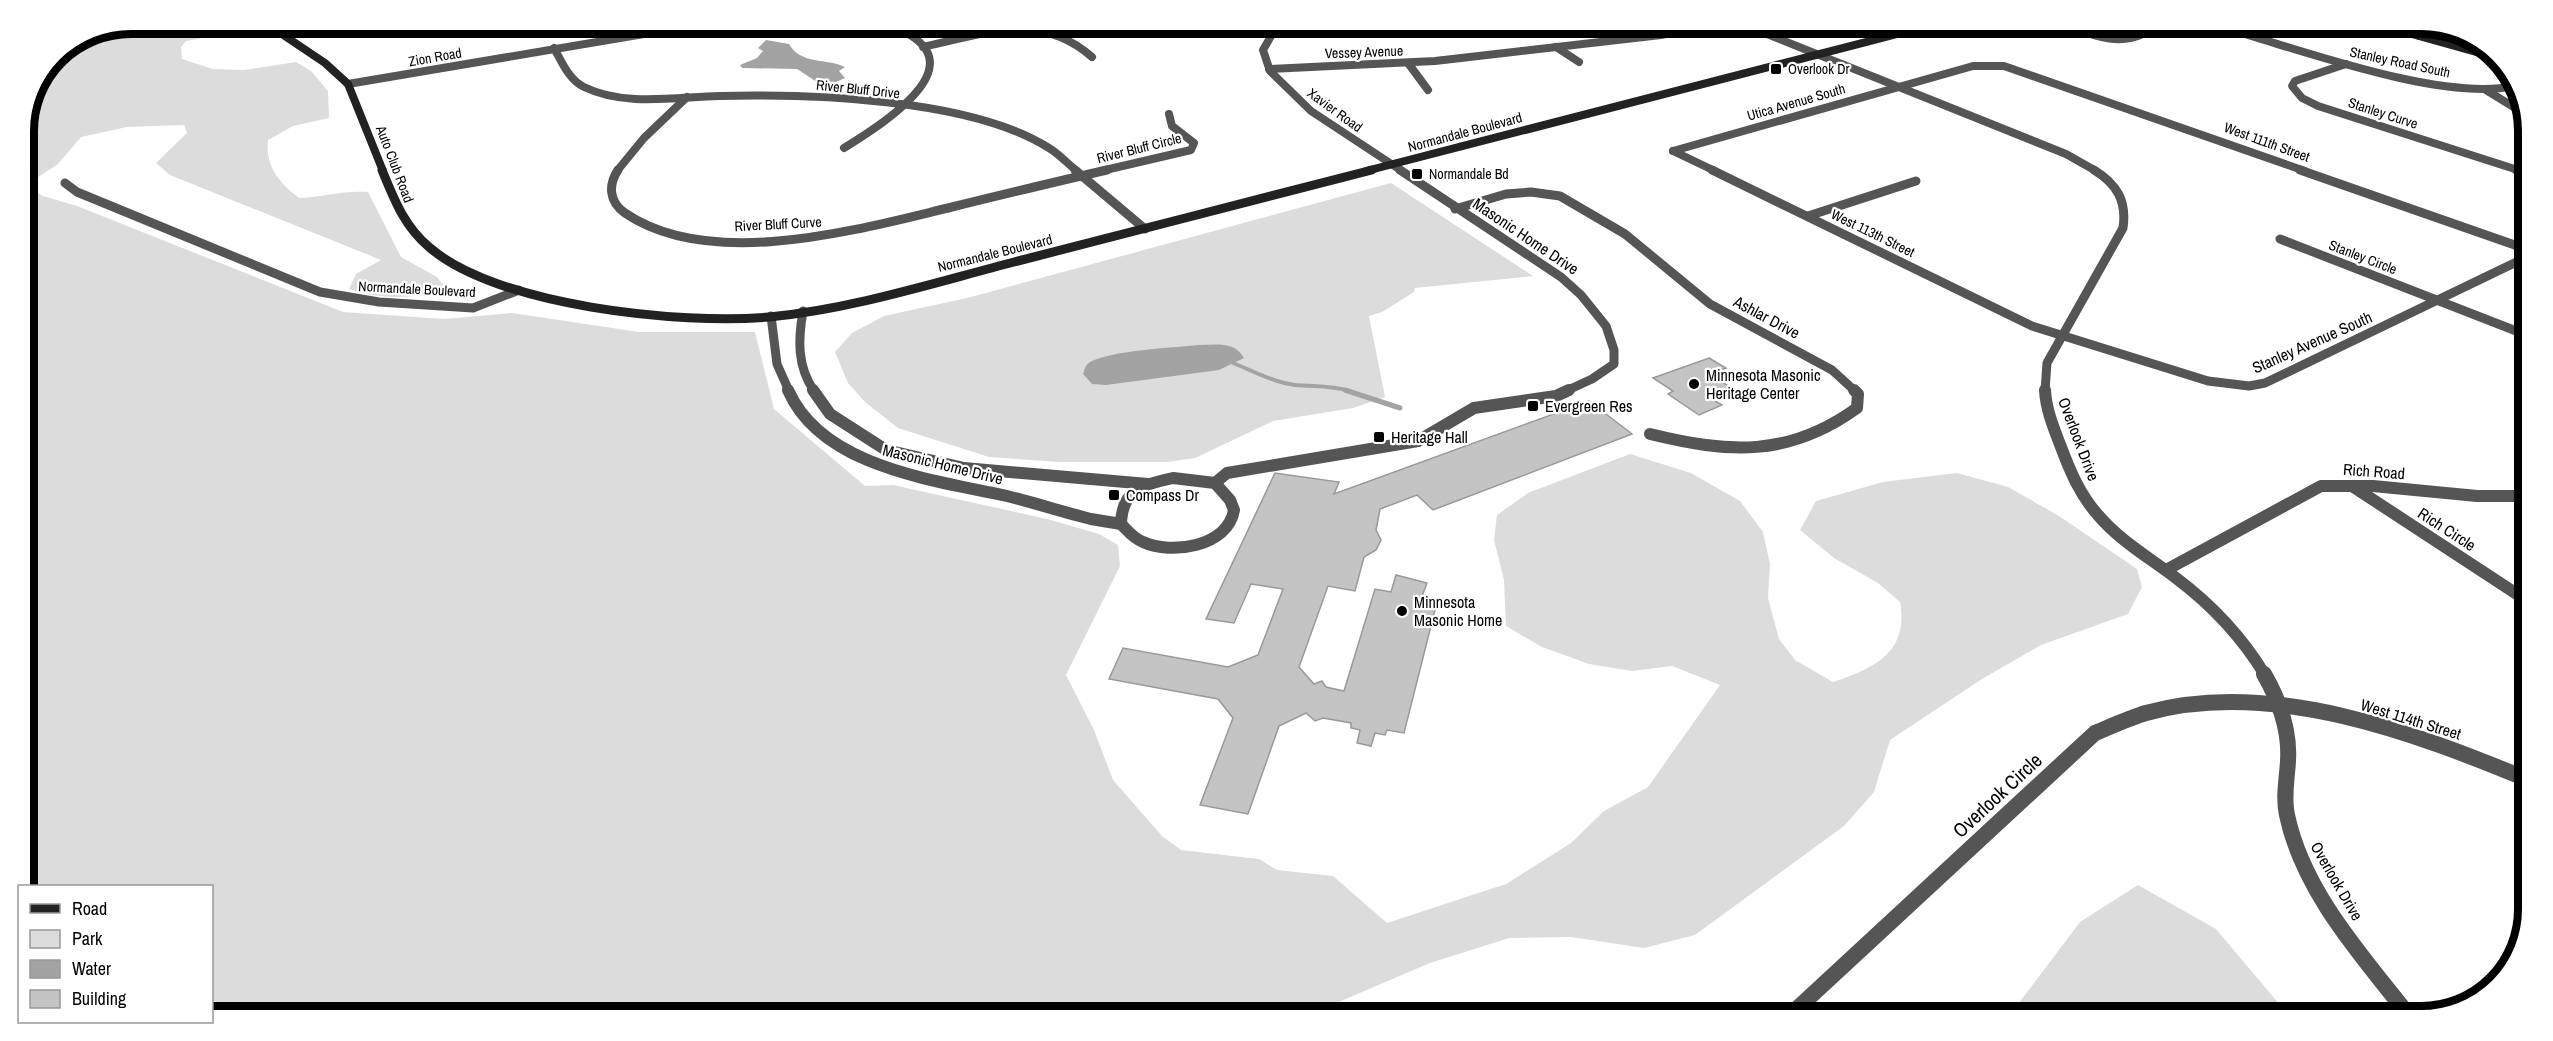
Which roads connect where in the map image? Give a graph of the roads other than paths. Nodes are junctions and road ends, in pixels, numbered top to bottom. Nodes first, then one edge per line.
1 (282, 34) edge
2 (641, 34) edge
3 (907, 34) edge
4 (992, 34) edge
5 (1053, 34) edge
6 (1272, 34) edge
7 (1638, 34) edge
8 (1658, 34) edge
9 (1767, 34) edge
10 (1898, 34) edge
11 (2091, 34) edge
12 (2143, 34) edge
13 (2412, 34) edge
14 (2424, 34) edge
15 (2248, 35) dead end
16 (2419, 36) junction
17 (1643, 37) junction
18 (923, 46) junction
19 (1556, 46) junction
20 (554, 48) junction
21 (2475, 52) edge
22 (1818, 55) junction
23 (1092, 57) dead end
24 (1579, 62) dead end
25 (1408, 63) junction
26 (2346, 64) junction
27 (1996, 65) joint
28 (1269, 69) junction
29 (348, 84) junction
30 (1898, 87) junction
31 (2507, 87) edge
32 (2485, 89) junction
33 (1428, 90) dead end
34 (687, 97) junction
35 (905, 107) junction
36 (2515, 108) edge
37 (1169, 114) dead end
38 (844, 148) dead end
39 (1673, 151) joint
40 (1392, 165) junction
41 (2518, 170) edge
42 (1083, 176) junction
43 (1916, 180) dead end
44 (65, 183) dead end
45 (1455, 209) junction
46 (1808, 216) junction
47 (1145, 229) junction
48 (2280, 239) dead end
49 (2518, 246) edge
50 (2518, 261) edge
51 (519, 290) junction
52 (2437, 300) junction
53 (803, 311) junction
54 (771, 316) junction
55 (2518, 332) edge
56 (2062, 336) junction
57 (1650, 434) dead end
58 (1215, 483) junction
59 (1148, 484) junction
60 (2348, 484) junction
61 (2518, 496) edge
62 (1121, 525) junction
63 (2166, 570) junction
64 (2518, 595) edge
65 (2278, 705) junction
66 (2518, 776) edge
67 (1800, 1006) edge
68 (2402, 1006) edge

1 - 29 street, Auto Club Road
2 - 20 street, Zion Road
3 - 18 street
4 - 18 street
5 - 23 street
6 - 28 street
7 - 17 street
8 - 17 street, Vessey Avenue
9 - 22 street, Overlook Drive
10 - 22 street, Normandale Boulevard
11 - 12 street
13 - 16 street
14 - 16 street
15 - 26 street, Stanley Road South
16 - 21 street
17 - 19 street, Vessey Avenue
18 - 35 street
19 - 24 street
19 - 25 street, Vessey Avenue
20 - 29 street, Zion Road
20 - 34 street, River Bluff Drive
22 - 30 street, Overlook Drive
22 - 40 street, Normandale Boulevard
25 - 28 street, Vessey Avenue
25 - 33 street
26 - 32 street, Stanley Road South
26 - 41 street, Stanley Curve
27 - 30 street, Utica Avenue South
27 - 49 street, West 111th Street
28 - 40 street, Xavier Road
29 - 51 street, Auto Club Road
30 - 39 street, Utica Avenue South
30 - 56 street, Overlook Drive
31 - 32 street, Stanley Road South
32 - 36 street
34 - 35 street, River Bluff Drive
34 - 42 street, River Bluff Curve
35 - 38 street
35 - 42 street, River Bluff Drive
37 - 42 street, River Bluff Circle
39 - 46 street, West 113th Street
40 - 45 street, Masonic Home Drive
40 - 47 street, Normandale Boulevard
42 - 47 street, River Bluff Drive
43 - 46 street
44 - 51 street, Normandale Boulevard
45 - 57 street, Ashlar Drive
45 - 58 street, Masonic Home Drive
46 - 56 street, West 113th Street
47 - 53 street, Normandale Boulevard
48 - 52 street, Stanley Circle
50 - 52 street, Stanley Avenue South
51 - 54 street, Normandale Boulevard
52 - 55 street, Stanley Circle
52 - 56 street, Stanley Avenue South
53 - 54 street, Normandale Boulevard
53 - 59 street, Masonic Home Drive
54 - 62 street, Masonic Home Drive
56 - 63 street, Overlook Drive
58 - 59 street
58 - 62 street
59 - 62 street
60 - 61 street, Rich Road
60 - 63 street, Rich Road
60 - 64 street, Rich Circle
63 - 65 street, Overlook Drive
65 - 66 street, West 114th Street
65 - 67 street, Overlook Circle
65 - 68 street, Overlook Drive

